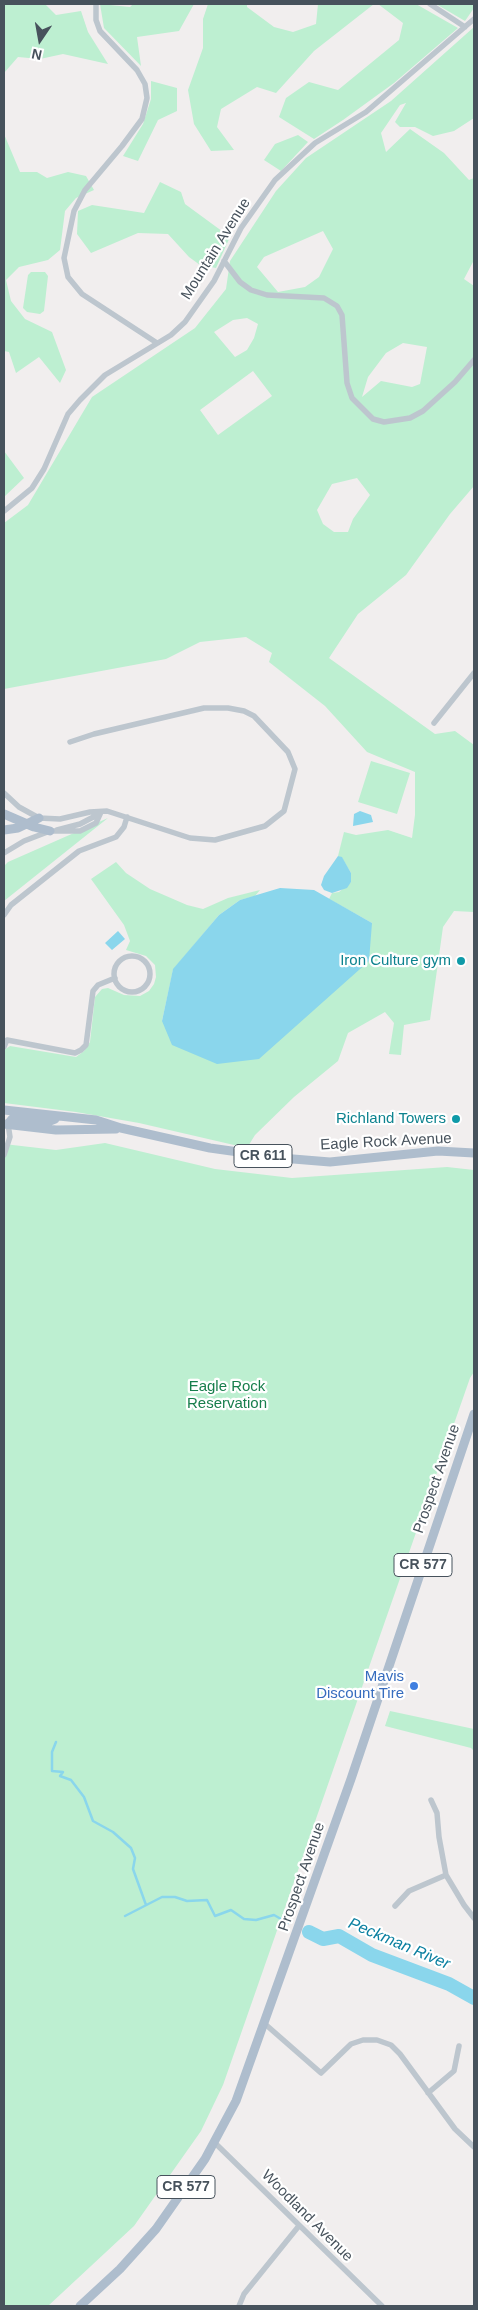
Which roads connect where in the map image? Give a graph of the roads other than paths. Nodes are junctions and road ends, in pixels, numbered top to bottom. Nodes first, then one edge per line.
1 (96, 4) edge
2 (430, 4) edge
3 (474, 19) edge
4 (465, 27) junction
5 (224, 262) junction
6 (157, 343) junction
7 (474, 360) edge
8 (4, 511) edge
9 (474, 673) edge
10 (434, 723) dead end
11 (70, 742) dead end
12 (4, 793) edge
13 (101, 812) junction
14 (4, 814) edge
15 (127, 817) junction
16 (39, 818) junction
17 (25, 824) junction
18 (4, 830) edge
19 (53, 831) junction
20 (4, 853) edge
21 (4, 915) edge
22 (115, 978) junction
23 (4, 1047) edge
24 (4, 1110) edge
25 (61, 1116) junction
26 (5, 1126) edge
27 (121, 1128) junction
28 (474, 1153) edge
29 (4, 1155) edge
30 (474, 1414) edge
31 (431, 1800) dead end
32 (446, 1875) junction
33 (395, 1906) dead end
34 (474, 1918) edge
35 (265, 2024) junction
36 (458, 2046) dead end
37 (428, 2093) junction
38 (215, 2143) junction
39 (474, 2147) edge
40 (298, 2227) junction
41 (80, 2306) edge
42 (239, 2306) edge
43 (382, 2306) edge

1 - 6 street
2 - 4 street
3 - 4 street, Mountain Avenue
4 - 5 street, Mountain Avenue
5 - 6 street, Mountain Avenue
5 - 7 street
6 - 8 street, Mountain Avenue
9 - 10 street
11 - 15 street
12 - 16 street
13 - 15 street
13 - 16 street
13 - 19 street
14 - 17 main road
15 - 21 street
16 - 17 main road
17 - 18 main road
17 - 19 main road
19 - 20 street
22 - 22 street
22 - 23 street
24 - 25 main road, Eagle Rock Avenue / CR 611
24 - 26 main road
25 - 26 main road
25 - 27 main road, Eagle Rock Avenue / CR 611
26 - 27 main road, Eagle Rock Avenue / CR 611
26 - 29 street
27 - 28 main road, Eagle Rock Avenue / CR 611
30 - 35 main road, Prospect Avenue / CR 577
31 - 32 street
32 - 33 street
32 - 34 street
35 - 37 street
35 - 38 main road, Prospect Avenue / CR 577
36 - 37 street
37 - 39 street
38 - 40 street, Woodland Avenue
38 - 41 main road, Prospect Avenue / CR 577
40 - 42 street
40 - 43 street, Woodland Avenue

